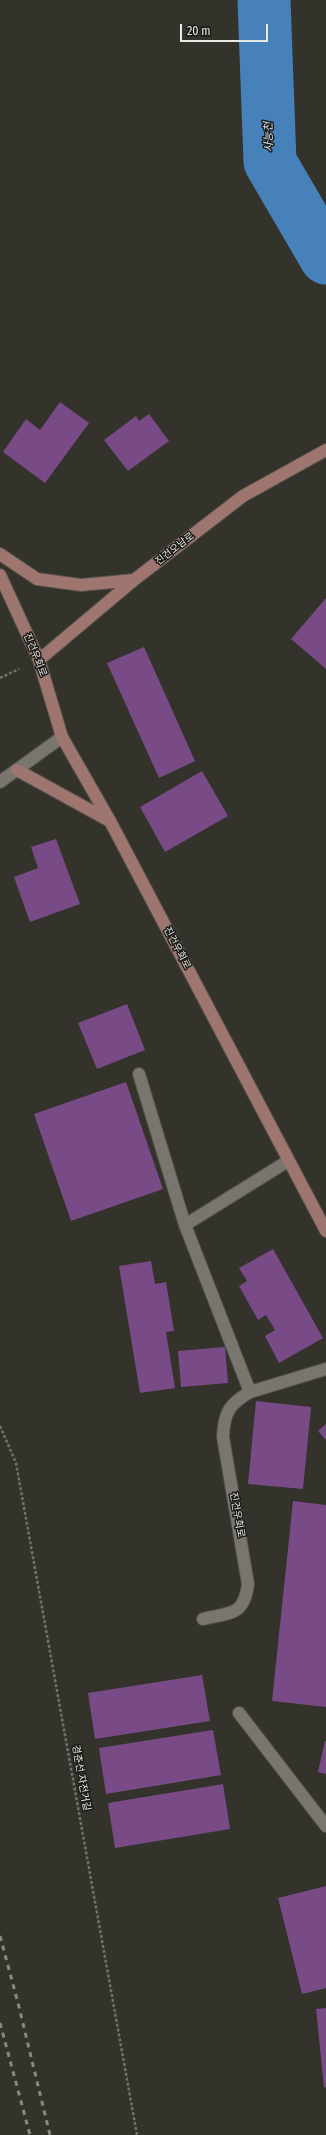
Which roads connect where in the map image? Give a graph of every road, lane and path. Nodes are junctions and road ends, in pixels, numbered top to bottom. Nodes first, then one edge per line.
1 (325, 454) edge
2 (0, 554) edge
3 (0, 575) edge
4 (134, 580) junction
5 (39, 660) junction
6 (62, 737) junction
7 (17, 770) junction
8 (0, 782) edge
9 (110, 821) junction
10 (139, 1074) dead end
11 (288, 1160) junction
12 (185, 1224) junction
13 (326, 1231) edge
14 (326, 1370) edge
15 (250, 1392) junction
16 (0, 1426) edge
17 (203, 1620) dead end
18 (239, 1712) dead end
19 (326, 1826) edge
20 (137, 2135) edge

1 - 4 main road, 진건오남로
2 - 4 main road
3 - 5 main road, 진건우회로
4 - 5 main road, 진건오남로
5 - 6 main road, 진건우회로
6 - 7 street
6 - 9 main road, 진건우회로
7 - 8 street
7 - 9 main road
9 - 11 main road, 진건우회로
10 - 12 street
11 - 12 street
11 - 13 main road, 진건우회로
12 - 15 street
14 - 15 street, 진건우회로
15 - 17 street, 진건우회로
16 - 20 path, 경춘선 자전거길
18 - 19 street

